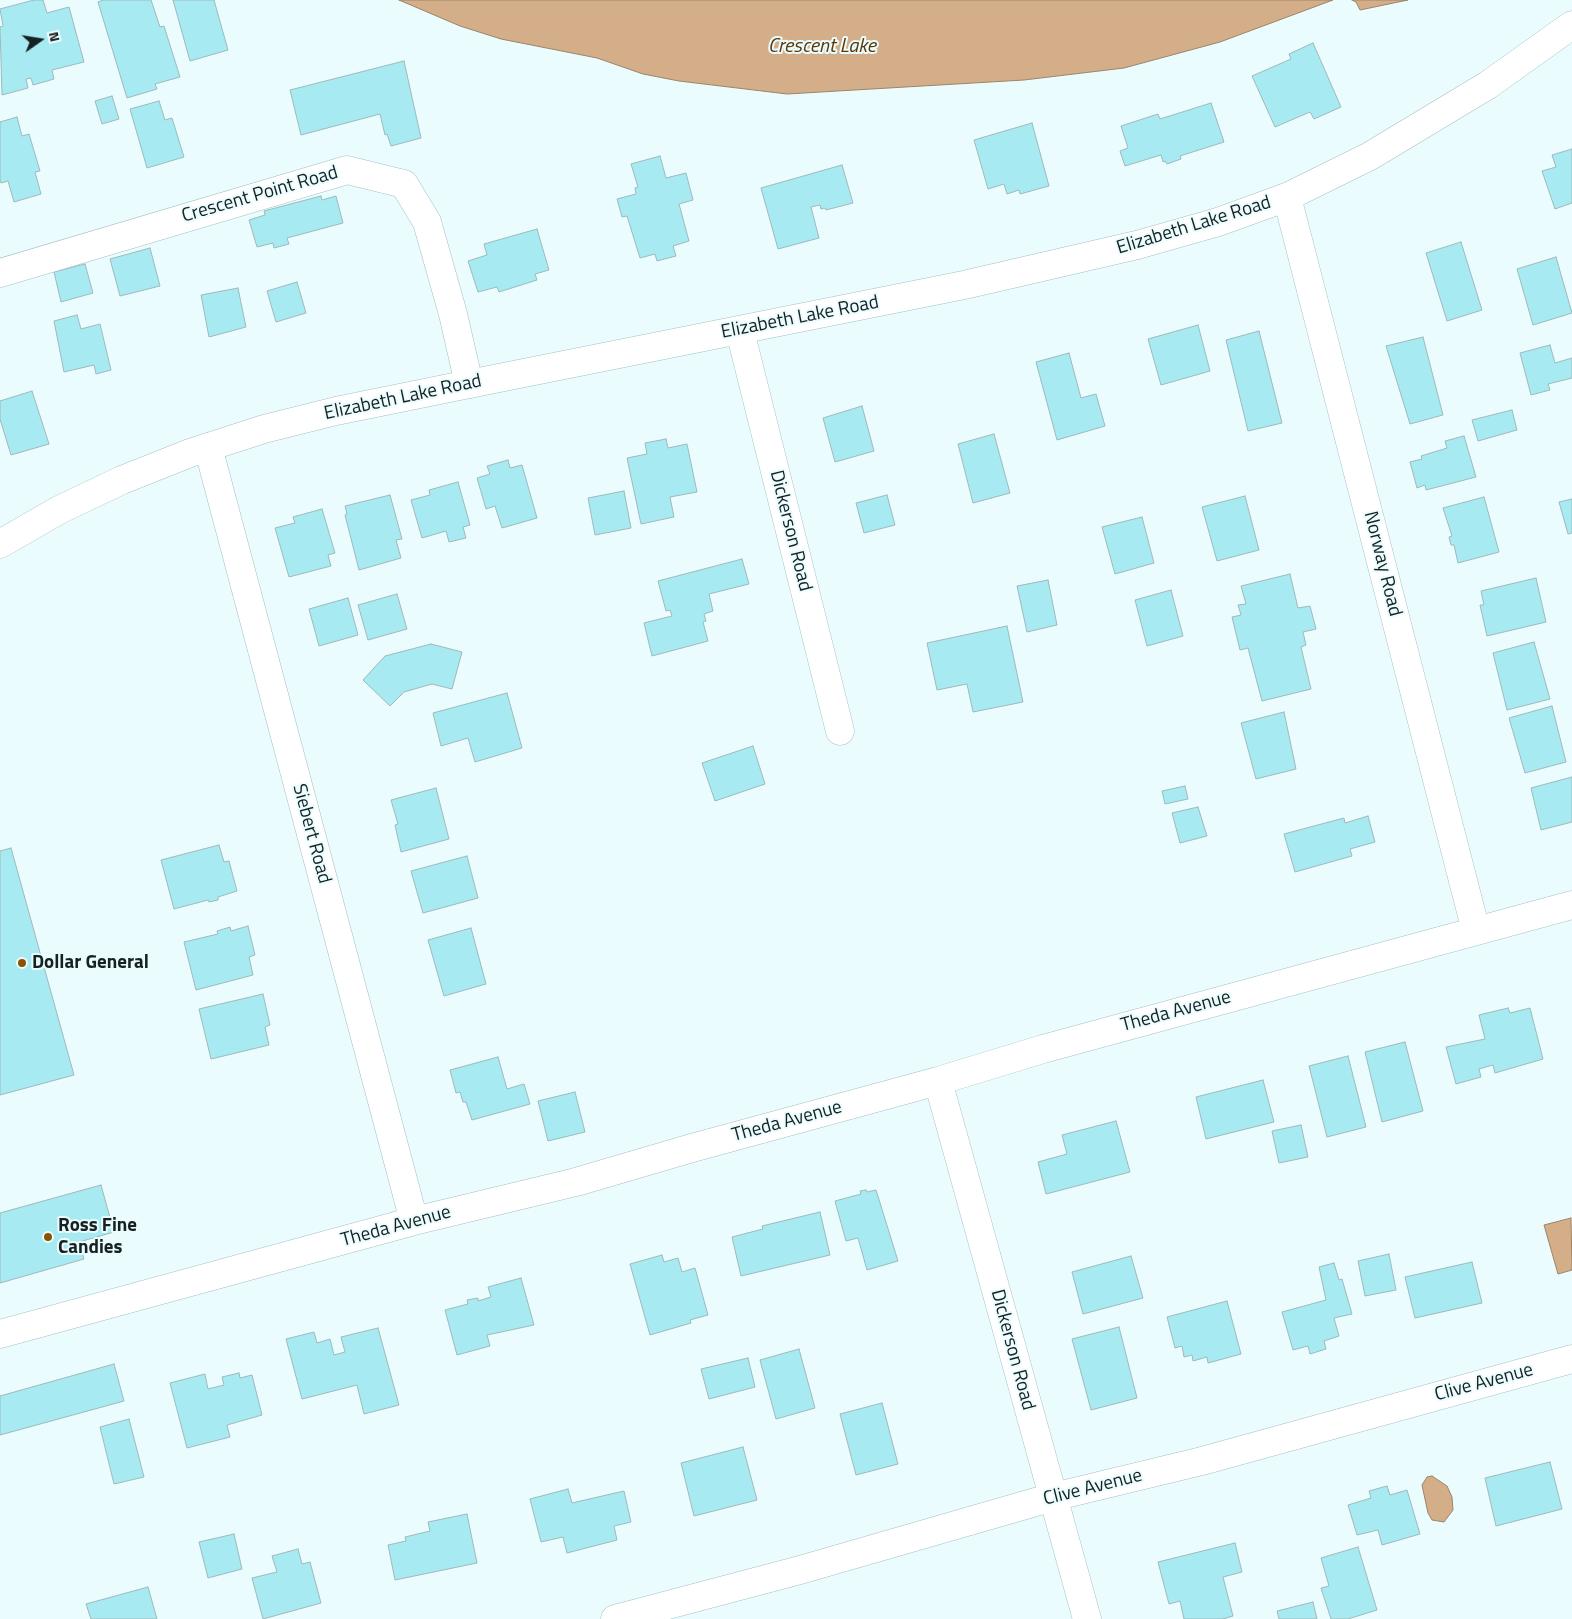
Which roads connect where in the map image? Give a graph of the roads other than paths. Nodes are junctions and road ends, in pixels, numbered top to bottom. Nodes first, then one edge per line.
1 (1572, 24) edge
2 (1287, 197) junction
3 (0, 273) edge
4 (740, 331) junction
5 (469, 384) junction
6 (208, 447) junction
7 (0, 544) edge
8 (840, 732) dead end
9 (1572, 905) edge
10 (1476, 931) junction
11 (938, 1081) junction
12 (414, 1221) junction
13 (0, 1334) edge
14 (1572, 1359) edge
15 (1053, 1497) junction
16 (615, 1619) edge
17 (1087, 1619) edge

1 - 2 street, Elizabeth Lake Road
2 - 4 street, Elizabeth Lake Road
2 - 10 street, Norway Road
3 - 5 street, Crescent Point Road
4 - 5 street, Elizabeth Lake Road
4 - 8 street, Dickerson Road
5 - 6 street, Elizabeth Lake Road
6 - 7 street, Elizabeth Lake Road
6 - 12 street, Siebert Road
9 - 10 street, Theda Avenue
10 - 11 street, Theda Avenue
11 - 12 street, Theda Avenue
11 - 15 street, Dickerson Road
12 - 13 street, Theda Avenue
14 - 15 street, Clive Avenue
15 - 16 street, Clive Avenue
15 - 17 street, Dickerson Road

